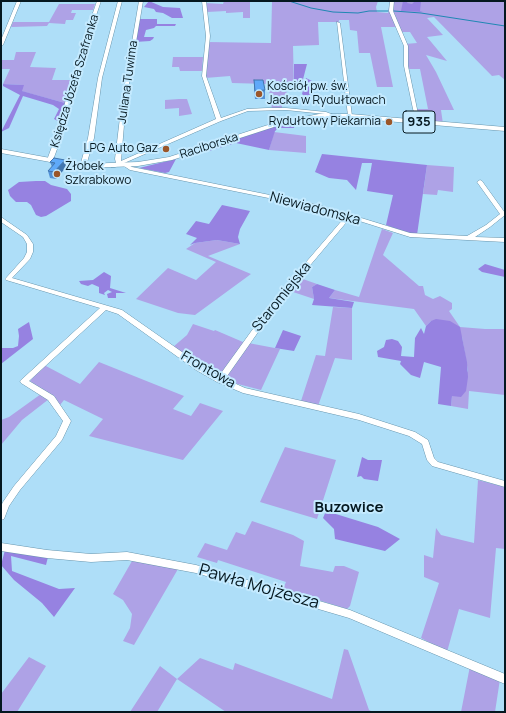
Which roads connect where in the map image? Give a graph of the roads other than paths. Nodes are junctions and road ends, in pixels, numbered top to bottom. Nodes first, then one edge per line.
1 (19, 1) edge
2 (99, 1) edge
3 (120, 1) edge
4 (141, 1) edge
5 (204, 1) edge
6 (392, 1) edge
7 (338, 23) dead end
8 (1, 45) edge
9 (295, 110) junction
10 (332, 115) junction
11 (350, 116) junction
12 (304, 117) junction
13 (219, 120) junction
14 (419, 122) junction
15 (505, 129) edge
16 (1, 151) edge
17 (50, 160) junction
18 (120, 165) junction
19 (83, 166) junction
20 (480, 182) dead end
21 (349, 216) junction
22 (1, 219) edge
23 (468, 238) junction
24 (505, 240) edge
25 (104, 308) junction
26 (220, 380) junction
27 (505, 484) edge
28 (1, 516) edge
29 (1, 547) edge
30 (505, 679) edge

1 - 8 street
2 - 17 street, Księdza Józefa Szafranka
3 - 19 street
4 - 18 street, Juliana Tuwima
5 - 13 street
6 - 14 street
7 - 11 street
9 - 10 street, Raciborska
9 - 12 street
9 - 13 street, Raciborska
10 - 11 main road, Raciborska / 935
10 - 12 main road, Raciborska / 935
11 - 14 main road, Raciborska / 935
12 - 18 main road, Raciborska / 935
13 - 18 street, Raciborska
14 - 15 main road, Raciborska / 935
16 - 17 main road, Raciborska / 935
17 - 19 main road, Raciborska / 935
18 - 19 main road, Raciborska / 935
18 - 21 street, Niewiadomska
20 - 23 street
21 - 23 street, Niewiadomska
21 - 26 street, Staromiejska
22 - 25 street, Frontowa
23 - 24 street, Niewiadomska
25 - 26 street, Frontowa
25 - 28 street
26 - 27 street, Frontowa
29 - 30 street, Pawła Mojżesza

